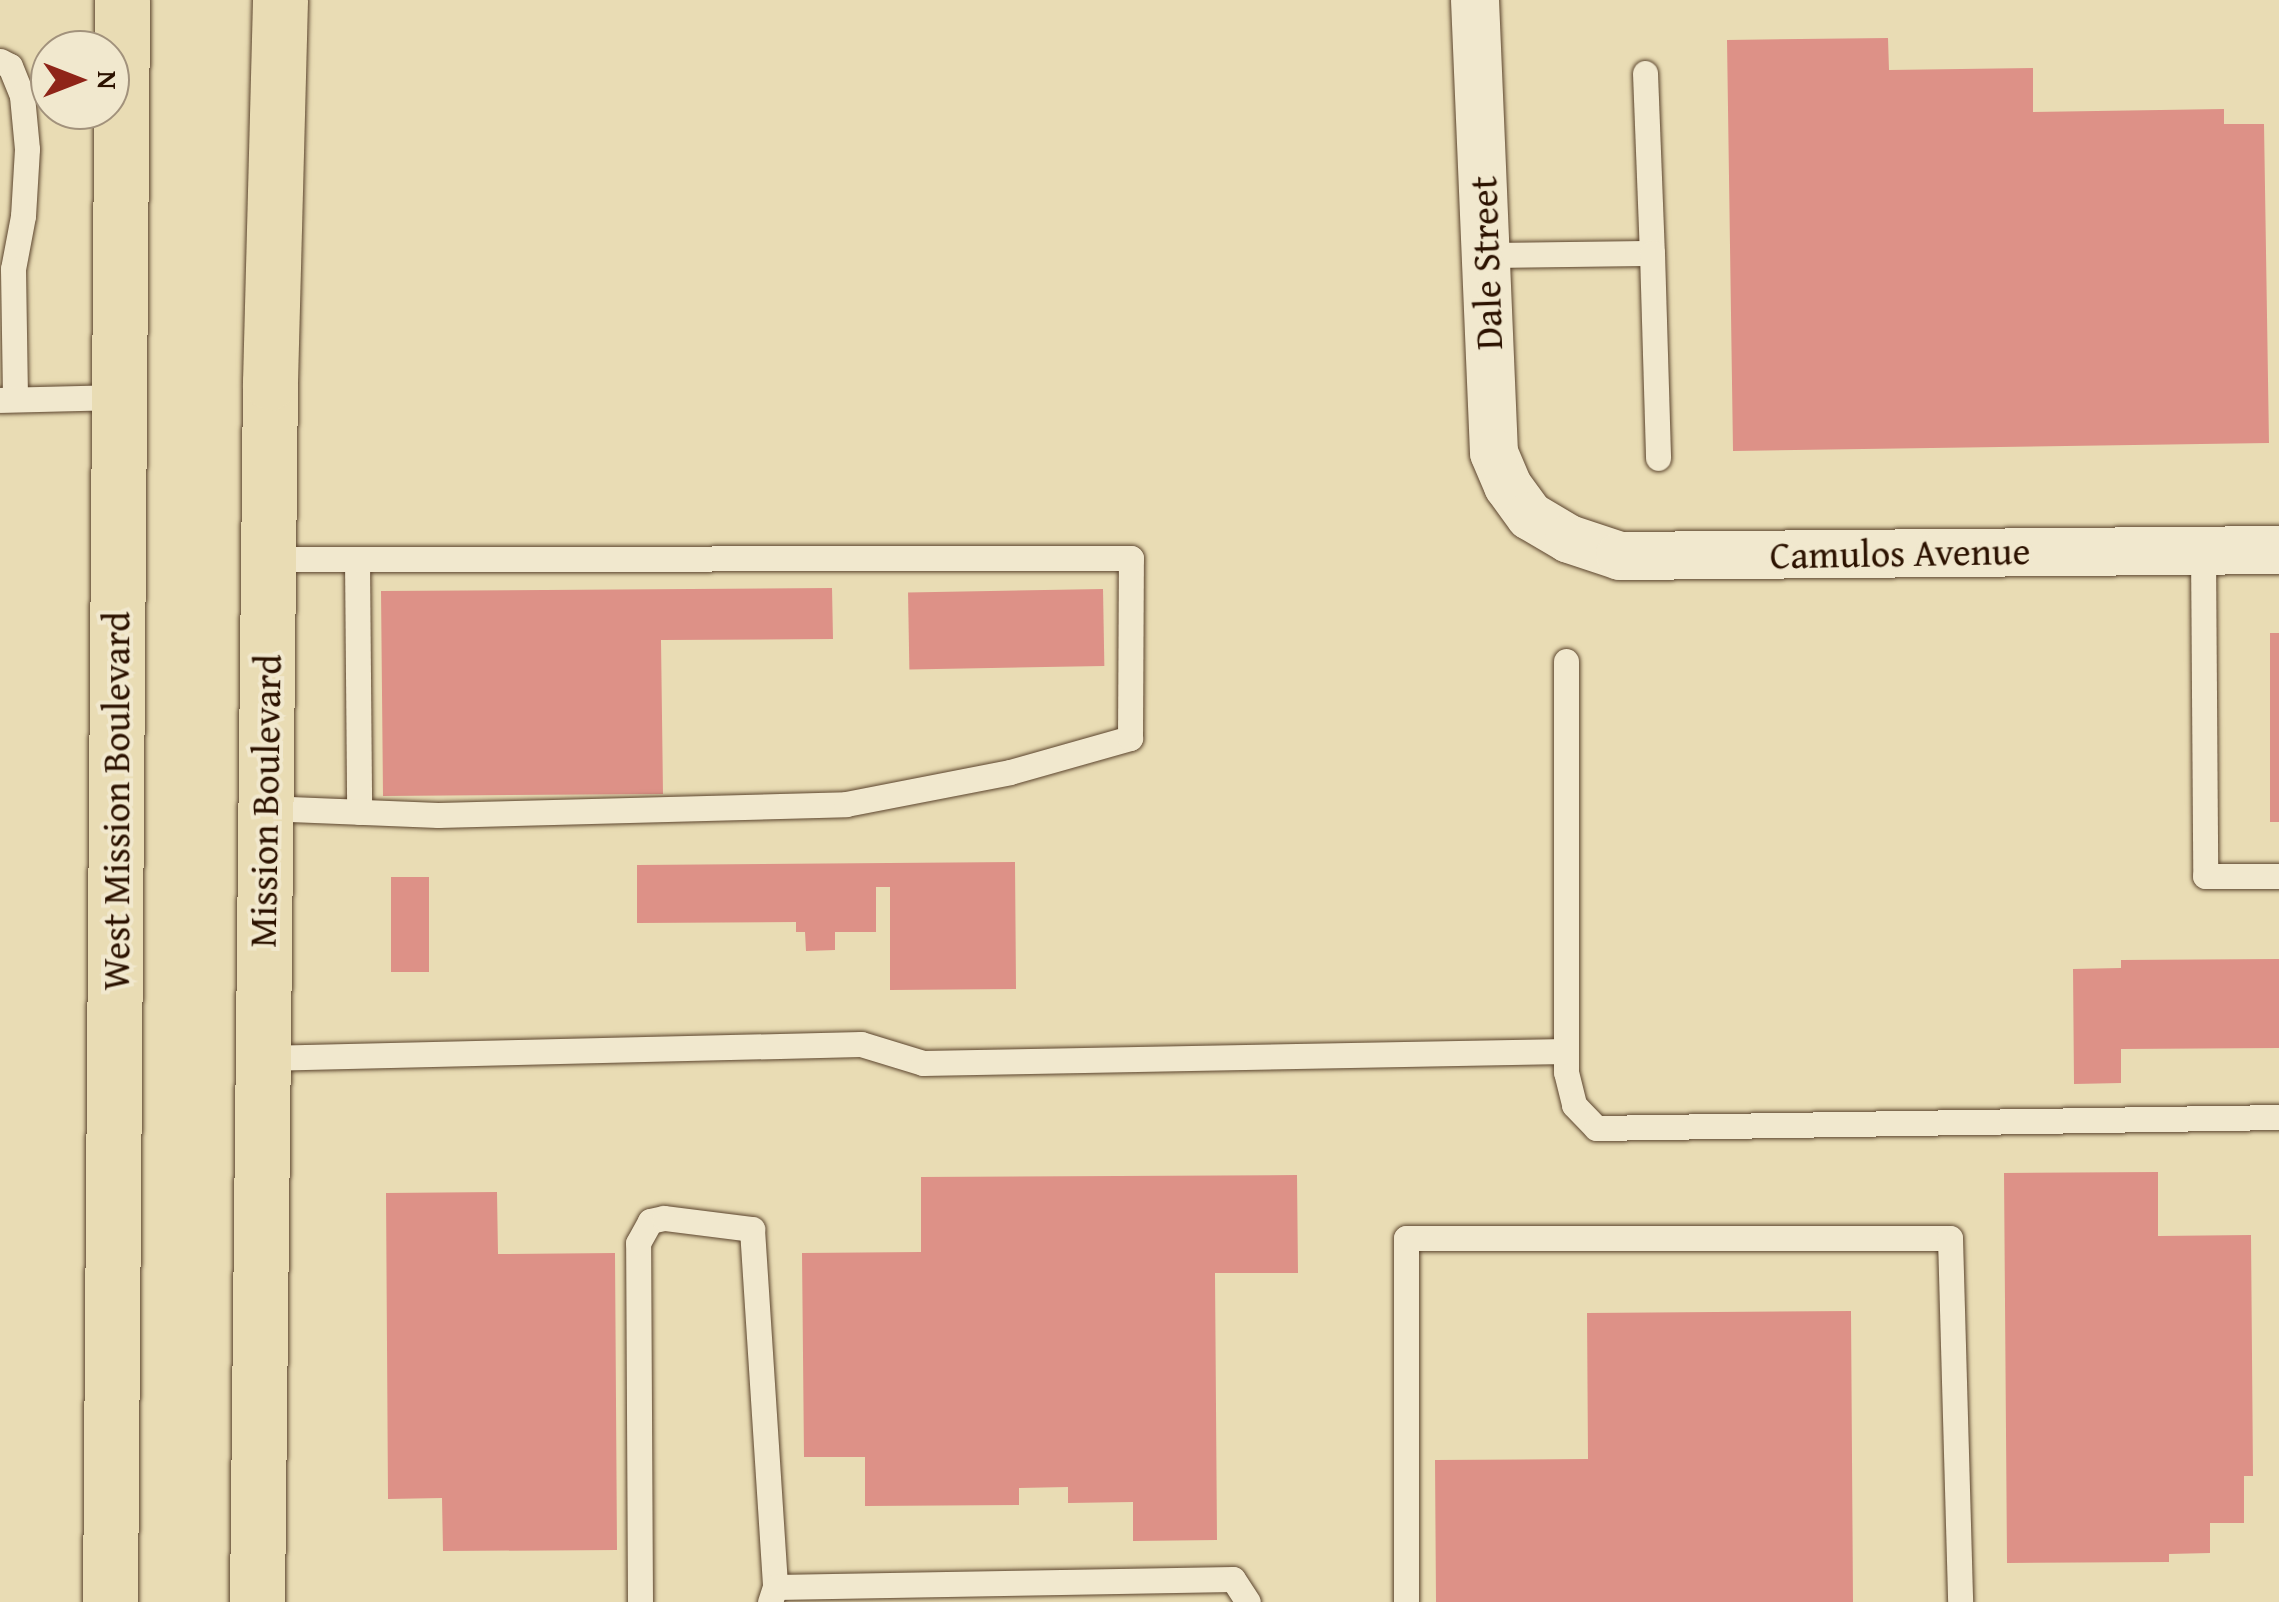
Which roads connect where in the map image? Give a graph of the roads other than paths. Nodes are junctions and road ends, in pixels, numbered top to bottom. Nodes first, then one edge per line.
1 (122, 0) edge
2 (280, 0) edge
3 (1475, 0) edge
4 (0, 61) edge
5 (1645, 73) dead end
6 (1652, 253) junction
7 (1486, 255) junction
8 (119, 397) junction
9 (7, 400) edge
10 (1658, 458) dead end
11 (1530, 516) joint
12 (2203, 550) junction
13 (2279, 550) edge
14 (268, 559) junction
15 (357, 560) junction
16 (1566, 661) dead end
17 (266, 808) junction
18 (359, 812) junction
19 (2279, 876) edge
20 (1566, 1051) junction
21 (262, 1058) junction
22 (2279, 1116) edge
23 (1027, 1592) edge
24 (773, 1594) edge
25 (110, 1602) edge
26 (258, 1602) edge
27 (640, 1602) edge
28 (1248, 1602) edge
29 (1406, 1602) edge
30 (1960, 1602) edge

1 - 8 main road, West Mission Boulevard
2 - 14 main road, Mission Boulevard
3 - 7 street, Dale Street
4 - 9 lane
5 - 6 lane
6 - 7 lane
6 - 10 lane
7 - 11 street, Dale Street
8 - 9 lane
8 - 25 main road, West Mission Boulevard
11 - 12 street, Camulos Avenue
12 - 13 street, Camulos Avenue
12 - 19 lane
14 - 15 lane
14 - 17 main road, Mission Boulevard
15 - 18 lane
15 - 18 lane
16 - 20 lane
17 - 18 lane
17 - 21 main road, Mission Boulevard
20 - 21 lane
20 - 22 lane
21 - 26 main road, Mission Boulevard
23 - 24 lane
23 - 28 lane
24 - 27 lane
29 - 30 lane

